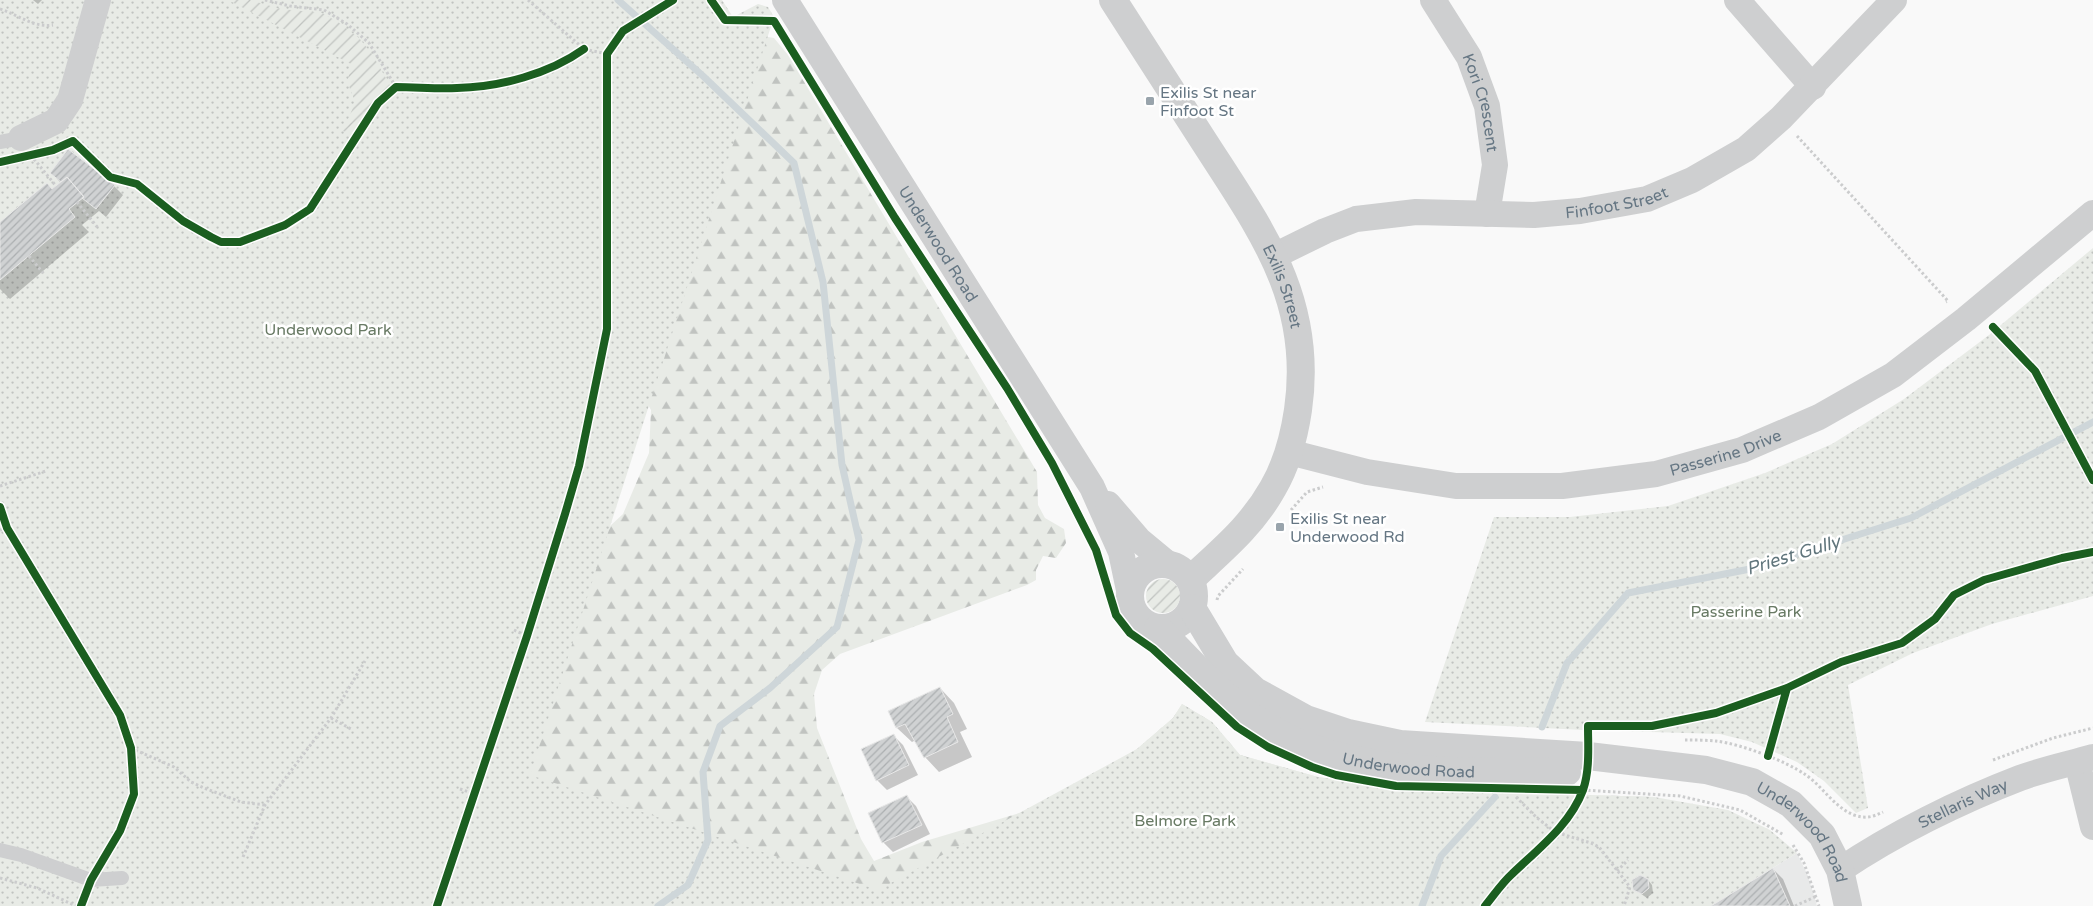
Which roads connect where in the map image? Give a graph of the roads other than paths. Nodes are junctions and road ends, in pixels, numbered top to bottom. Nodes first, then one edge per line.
1 (98, 0) edge
2 (785, 0) edge
3 (1113, 0) edge
4 (1433, 0) edge
5 (1737, 0) edge
6 (1894, 0) edge
7 (1812, 87) junction
8 (20, 145) edge
9 (2093, 213) edge
10 (1487, 214) junction
11 (1274, 256) junction
12 (1289, 452) junction
13 (1092, 487) junction
14 (1168, 564) junction
15 (1190, 580) junction
16 (1129, 590) junction
17 (1204, 606) junction
18 (1158, 628) junction
19 (2085, 759) edge
20 (1706, 770) junction
21 (2093, 827) edge
22 (0, 850) edge
23 (1840, 870) junction
24 (122, 878) dead end
25 (1848, 906) edge

1 - 8 street
2 - 13 street, Underwood Road
3 - 11 street, Exilis Street
4 - 10 street, Kori Crescent
5 - 7 street
6 - 7 street, Finfoot Street
7 - 10 street, Finfoot Street
9 - 12 street, Passerine Drive
10 - 11 street, Finfoot Street
11 - 12 street, Exilis Street
12 - 15 street, Exilis Street
13 - 14 street, Underwood Road
13 - 16 street, Underwood Road
14 - 15 street, Underwood Road
14 - 16 street
15 - 17 street
16 - 18 street, Underwood Road
17 - 18 street
17 - 20 street, Underwood Road
18 - 20 street, Underwood Road
19 - 21 street
19 - 23 street, Stellaris Way
20 - 23 street, Underwood Road
22 - 24 lane
23 - 25 street, Underwood Road

